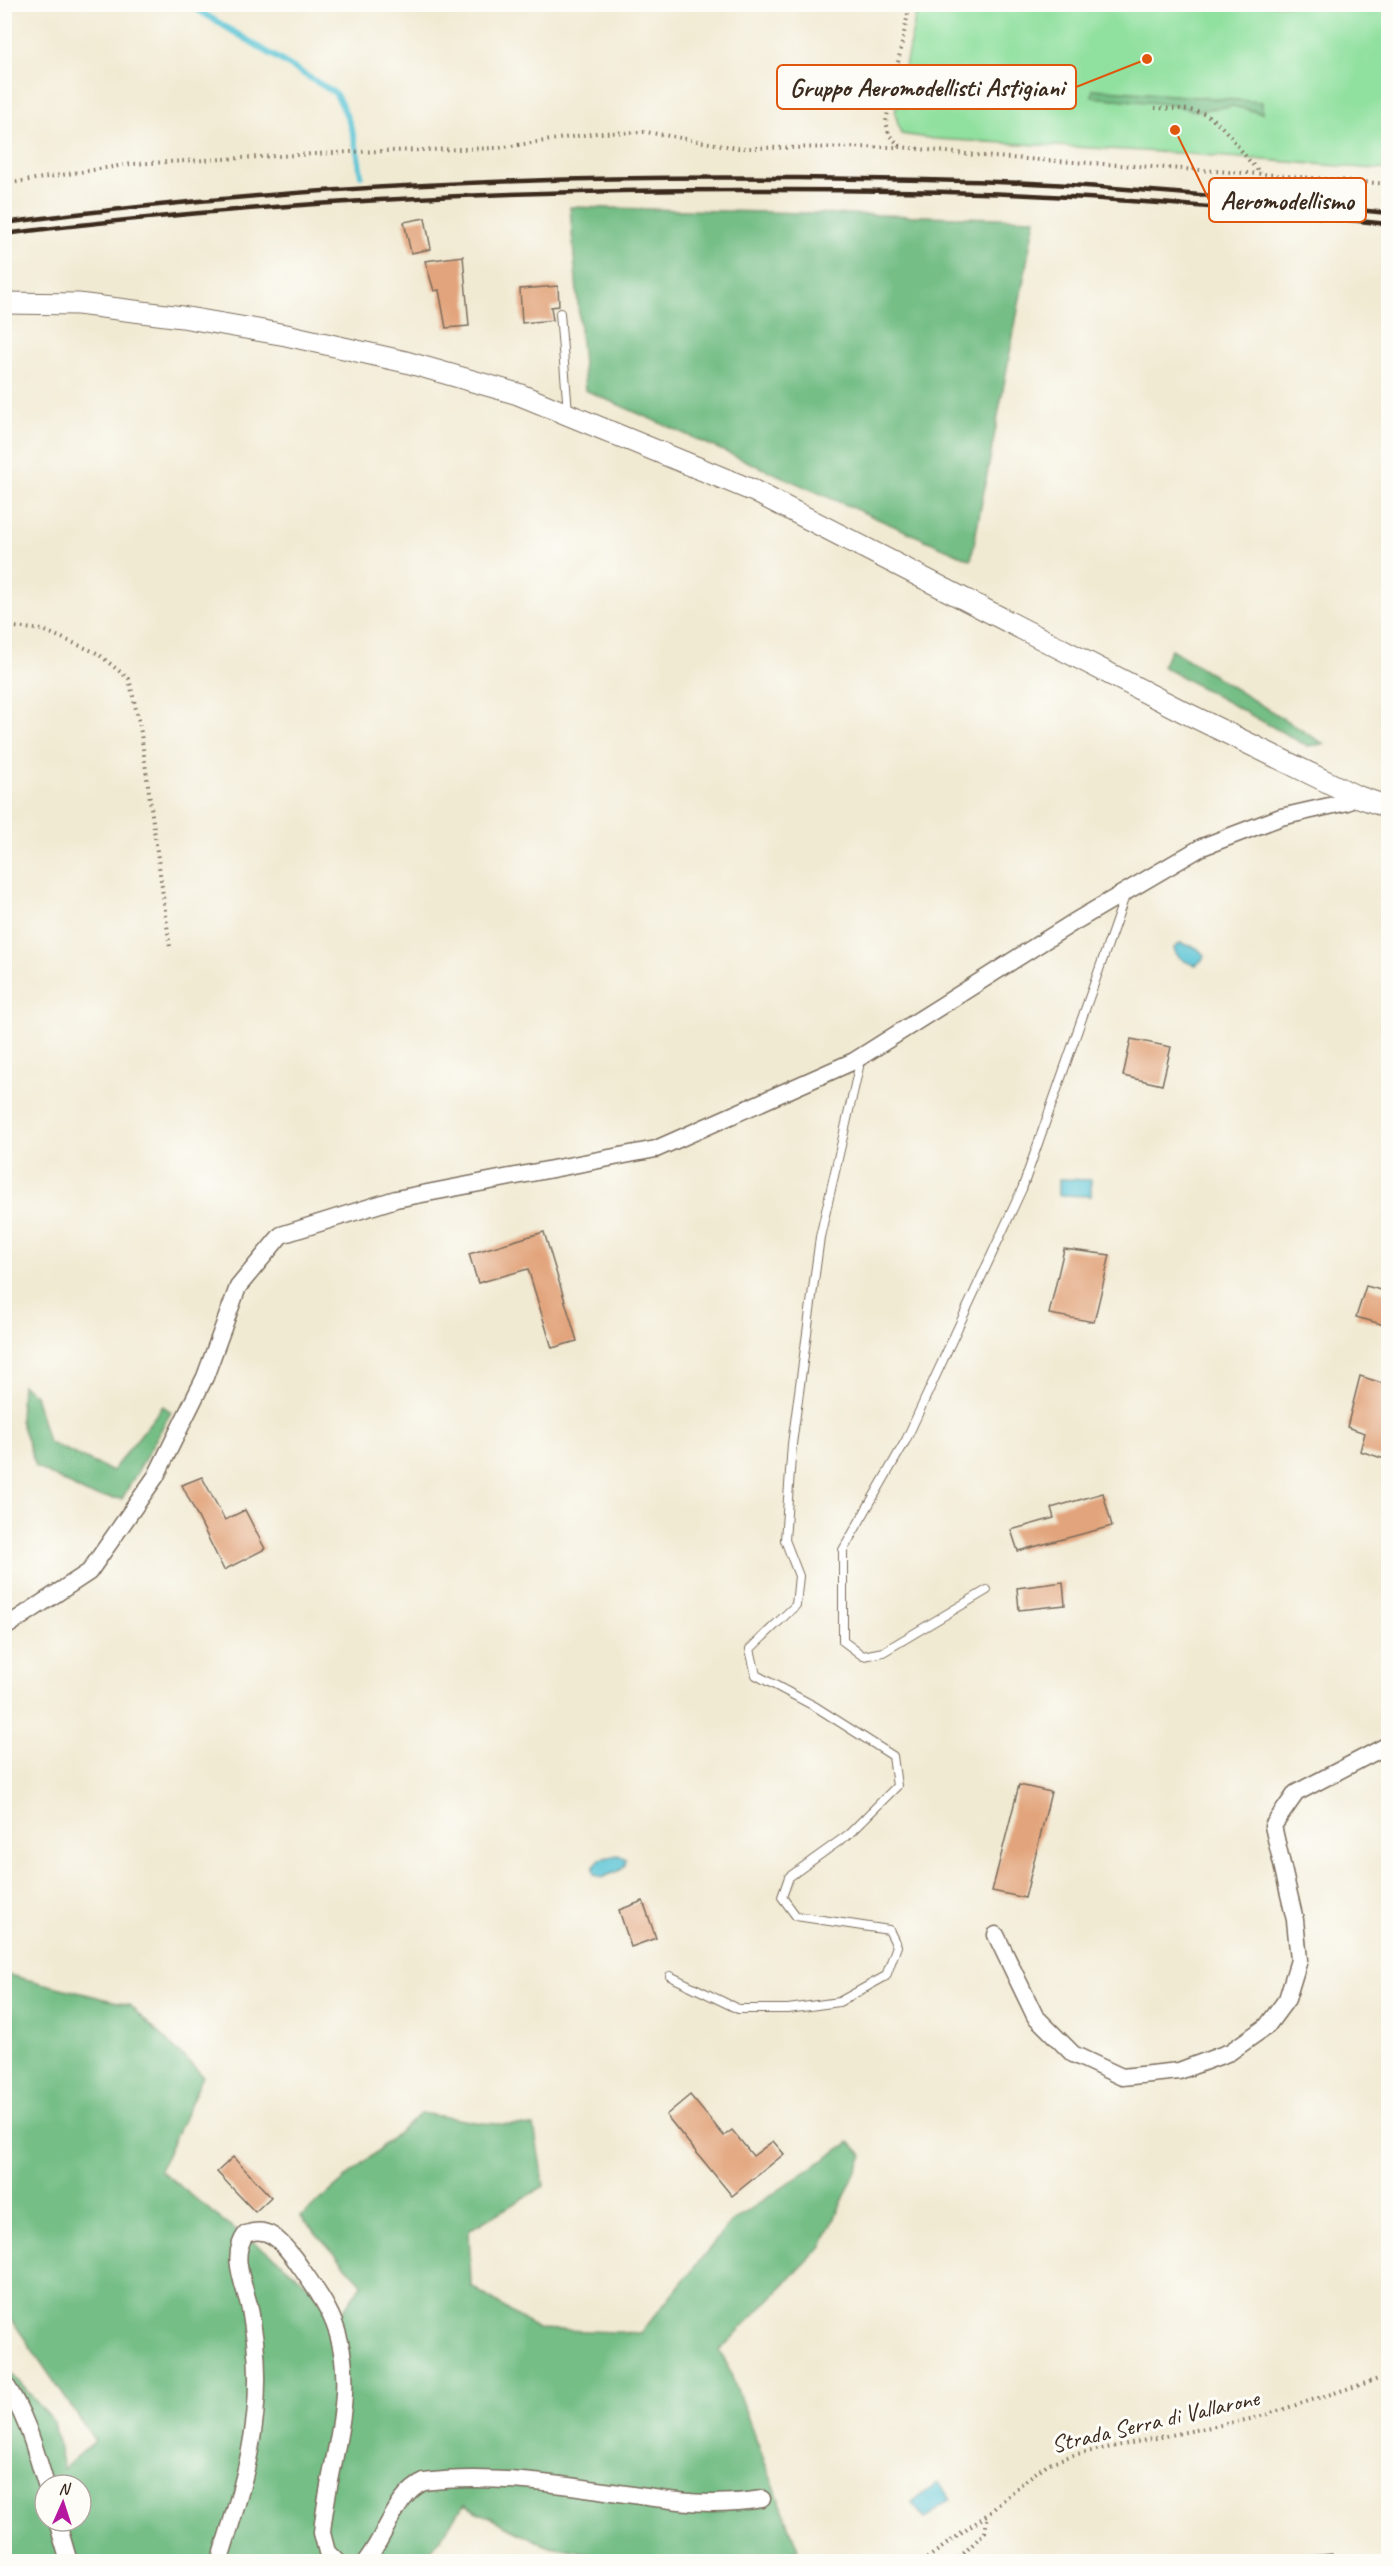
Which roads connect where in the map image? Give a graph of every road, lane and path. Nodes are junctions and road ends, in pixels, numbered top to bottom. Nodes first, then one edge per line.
1 (910, 4) edge
2 (1155, 108) dead end
3 (900, 147) junction
4 (1262, 174) junction
5 (4, 184) edge
6 (1389, 184) edge
7 (4, 303) edge
8 (560, 313) dead end
9 (569, 415) junction
10 (4, 626) edge
11 (1356, 796) junction
12 (1389, 807) edge
13 (1126, 892) junction
14 (170, 947) dead end
15 (854, 1061) junction
16 (987, 1590) dead end
17 (4, 1628) edge
18 (1389, 1745) edge
19 (996, 1935) dead end
20 (670, 1976) dead end
21 (1389, 2376) edge
22 (4, 2382) edge
23 (42, 2473) edge
24 (762, 2499) dead end
25 (988, 2514) junction
26 (61, 2533) edge
27 (69, 2562) edge
28 (219, 2562) edge
29 (337, 2562) edge
30 (365, 2562) edge
31 (922, 2562) edge
32 (955, 2562) edge

1 - 3 path
2 - 4 path
3 - 4 path
3 - 5 path
4 - 6 path
7 - 9 street
8 - 9 lane
9 - 11 street
10 - 14 path
11 - 12 street
11 - 13 street
13 - 15 street
13 - 16 lane
15 - 17 street
15 - 20 lane
18 - 19 street
21 - 25 path, Strada Serra di Vallarone
22 - 23 street
24 - 30 street
25 - 31 path, Strada Serra di Vallarone
25 - 32 path
26 - 27 street
28 - 29 street

